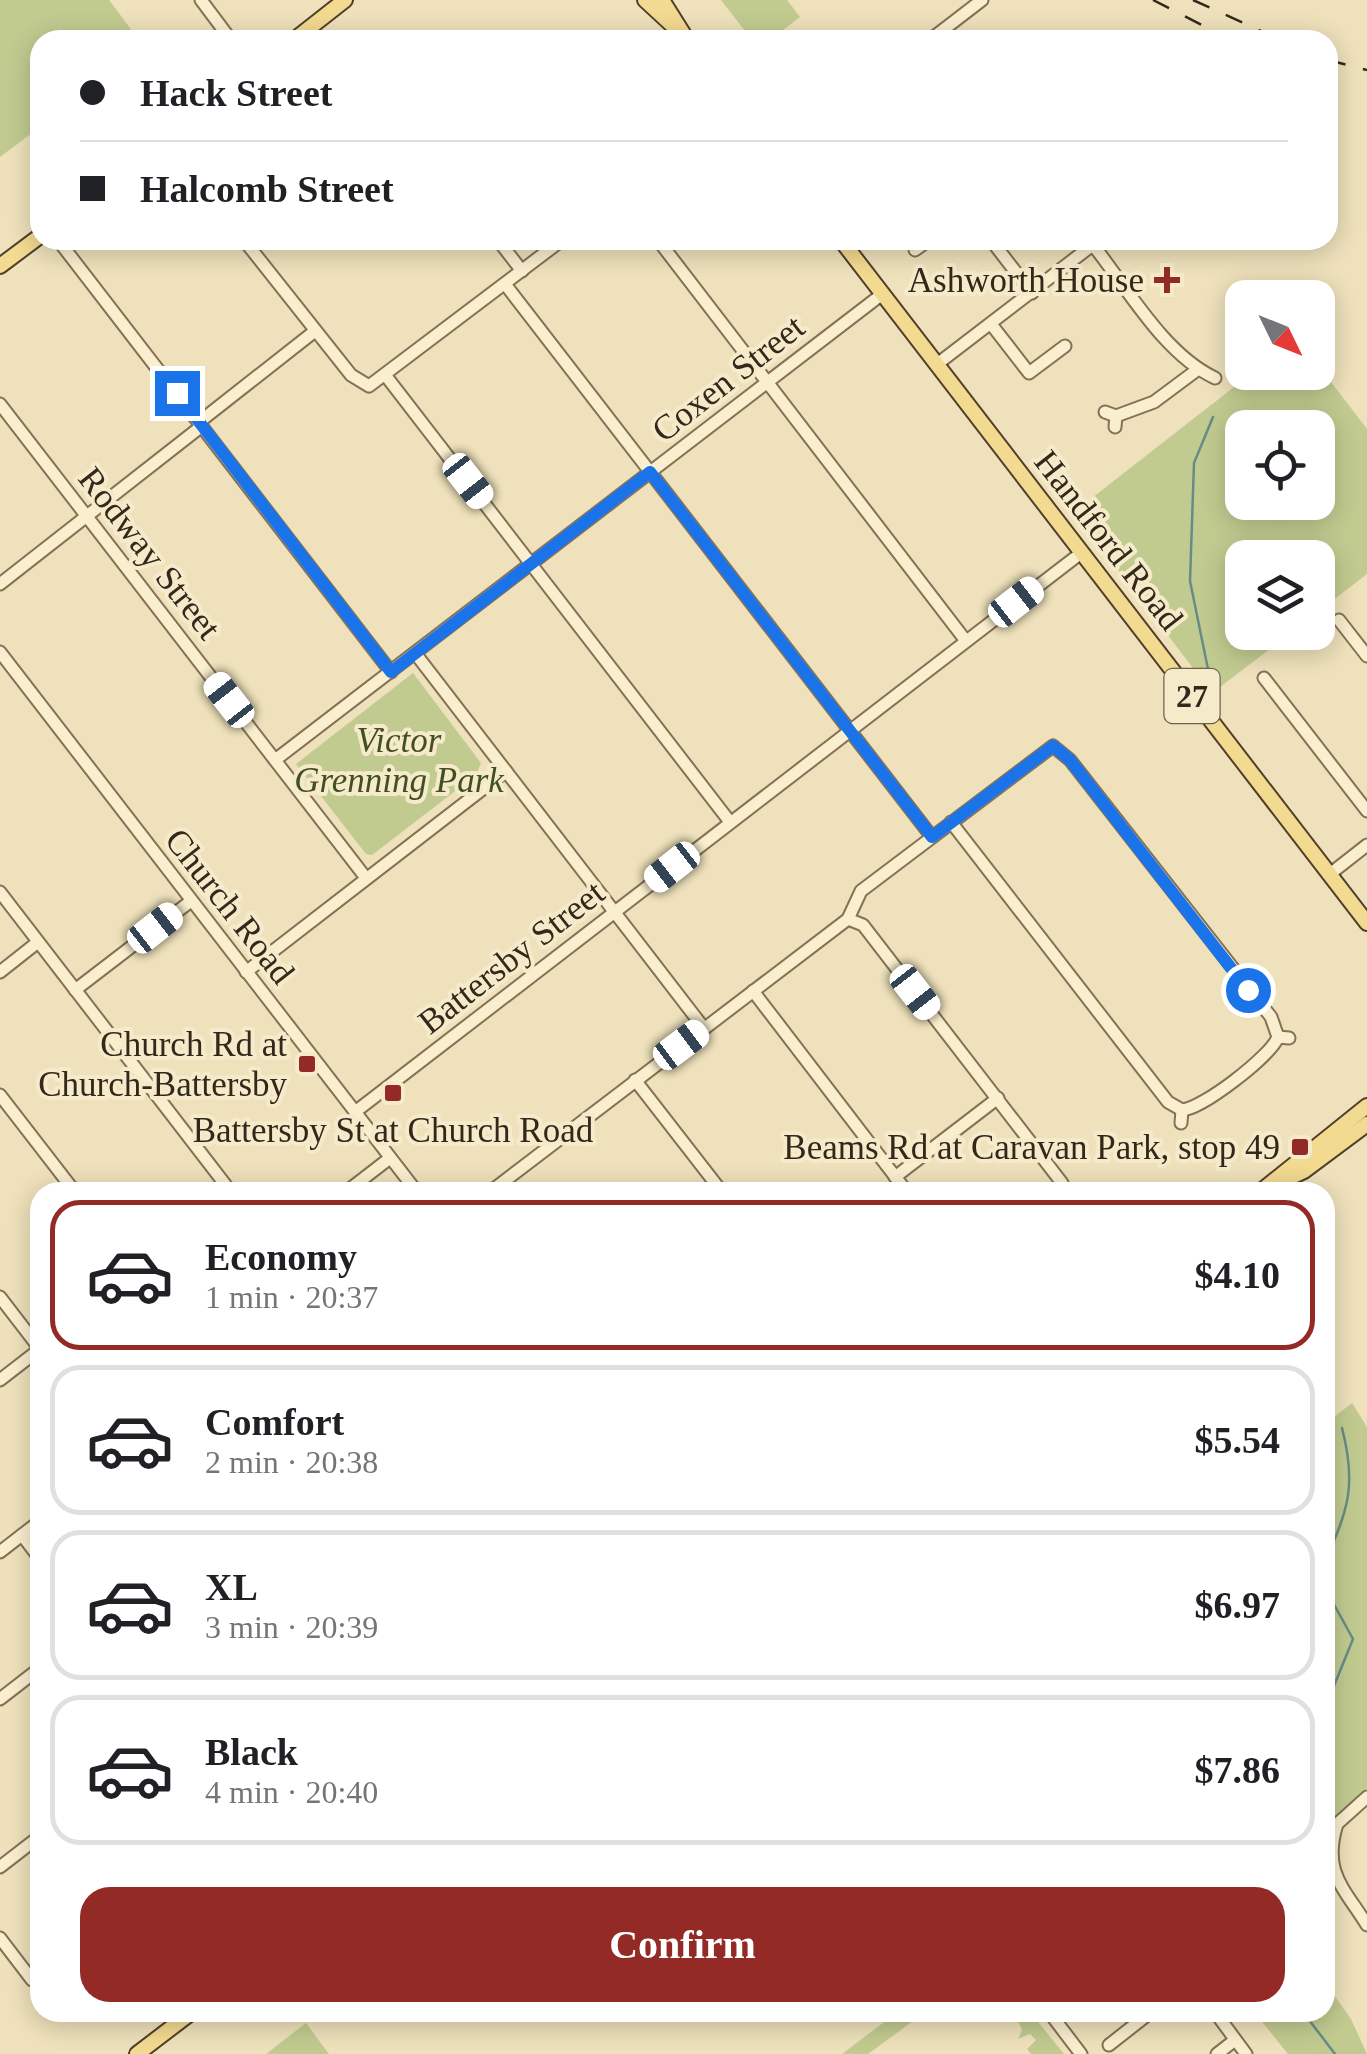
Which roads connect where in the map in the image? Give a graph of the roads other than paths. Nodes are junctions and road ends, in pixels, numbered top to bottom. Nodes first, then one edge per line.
1 (201, 0) edge
2 (345, 0) edge
3 (982, 0) edge
4 (657, 2) edge
5 (224, 30) edge
6 (307, 30) edge
7 (680, 30) edge
8 (943, 30) edge
9 (30, 244) edge
10 (66, 250) edge
11 (252, 250) edge
12 (506, 250) edge
13 (550, 250) edge
14 (666, 250) edge
15 (847, 250) edge
16 (999, 250) edge
17 (1086, 250) edge
18 (1102, 250) edge
19 (0, 266) edge
20 (522, 272) junction
21 (505, 284) junction
22 (1032, 292) junction
23 (881, 295) junction
24 (991, 324) junction
25 (315, 331) junction
26 (1065, 346) dead end
27 (936, 366) junction
28 (1197, 370) junction
29 (386, 376) junction
30 (1214, 378) dead end
31 (767, 382) junction
32 (0, 404) edge
33 (1112, 419) dead end
34 (200, 424) junction
35 (650, 472) junction
36 (86, 516) junction
37 (1080, 552) junction
38 (531, 563) junction
39 (0, 584) edge
40 (1339, 620) dead end
41 (966, 641) junction
42 (0, 652) edge
43 (415, 653) junction
44 (1367, 656) edge
45 (12, 667) junction
46 (391, 672) junction
47 (0, 676) edge
48 (1264, 678) dead end
49 (850, 730) junction
50 (275, 760) junction
51 (506, 770) junction
52 (1367, 811) edge
53 (730, 822) junction
54 (951, 822) junction
55 (932, 837) junction
56 (1367, 844) edge
57 (1330, 874) junction
58 (366, 878) junction
59 (0, 892) edge
60 (191, 900) junction
61 (614, 912) junction
62 (848, 918) junction
63 (1367, 923) edge
64 (38, 942) junction
65 (0, 972) edge
66 (246, 972) junction
67 (76, 990) junction
68 (753, 991) junction
69 (704, 1028) junction
70 (636, 1080) junction
71 (0, 1096) edge
72 (998, 1098) junction
73 (1367, 1106) edge
74 (354, 1112) junction
75 (1367, 1124) edge
76 (390, 1158) junction
77 (896, 1177) junction
78 (67, 1182) edge
79 (223, 1182) edge
80 (359, 1182) edge
81 (408, 1182) edge
82 (503, 1182) edge
83 (714, 1182) edge
84 (900, 1182) edge
85 (1061, 1182) edge
86 (1273, 1182) edge
87 (1281, 1182) edge
88 (0, 1297) edge
89 (30, 1336) edge
90 (30, 1357) edge
91 (0, 1380) edge
92 (30, 1529) edge
93 (22, 1535) junction
94 (30, 1546) edge
95 (0, 1552) edge
96 (30, 1676) edge
97 (0, 1699) edge
98 (1367, 1797) edge
99 (30, 1844) edge
100 (1335, 1845) edge
101 (0, 1867) edge
102 (1335, 1874) edge
103 (1367, 1925) edge
104 (0, 1938) edge
105 (30, 1977) edge
106 (179, 2022) edge
107 (1056, 2022) edge
108 (1138, 2022) edge
109 (1222, 2022) edge
110 (1235, 2040) junction
111 (1109, 2045) dead end
112 (137, 2054) edge
113 (1081, 2054) edge
114 (1217, 2054) edge
115 (1246, 2054) edge

1 - 5 street
2 - 6 main road
3 - 8 street
4 - 7 main road
9 - 19 main road
10 - 34 street
11 - 25 street
12 - 20 street
13 - 20 street
14 - 31 street
15 - 23 main road, Handford Road / 27
16 - 22 street
17 - 22 street
18 - 28 street
20 - 21 street
21 - 29 street
21 - 35 street
22 - 24 street
23 - 27 main road, Handford Road / 27
23 - 31 street, Coxen Street
24 - 26 street
24 - 27 street
25 - 29 street
25 - 34 street
27 - 37 main road, Handford Road / 27
28 - 30 street
28 - 33 street
29 - 38 street
31 - 35 street, Coxen Street
31 - 41 street
32 - 36 street, Rodway Street
34 - 36 street
34 - 46 street
35 - 38 street, Coxen Street
35 - 49 street
36 - 39 street
36 - 50 street, Rodway Street
37 - 41 street, Battersby Street
37 - 57 main road, Handford Road / 27
38 - 43 street, Coxen Street
38 - 53 street
40 - 44 street
41 - 49 street, Battersby Street
42 - 45 street, Church Road
43 - 46 street, Coxen Street
43 - 51 street
45 - 47 street
45 - 60 street, Church Road
46 - 50 street, Coxen Street
48 - 52 street
49 - 53 street, Battersby Street
49 - 55 street
50 - 58 street, Rodway Street
51 - 58 street
51 - 61 street
53 - 61 street, Battersby Street
54 - 54 street
54 - 55 street
55 - 62 street
56 - 57 street
57 - 63 main road, Handford Road / 27
58 - 66 street
59 - 64 street
60 - 66 street, Church Road
60 - 67 street
61 - 69 street
61 - 74 street, Battersby Street
62 - 68 street
62 - 72 street
64 - 65 street
64 - 67 street
66 - 74 street, Church Road
67 - 79 street
68 - 69 street
68 - 77 street
69 - 70 street
70 - 82 street
70 - 83 street
71 - 78 street
72 - 77 street
72 - 85 street
73 - 86 main road
74 - 76 street, Church Road
75 - 87 main road
76 - 80 street
76 - 81 street, Church Road
77 - 84 street
88 - 89 street
90 - 91 street
92 - 93 street
93 - 94 street
93 - 95 street
96 - 97 street
98 - 100 street
99 - 101 street
102 - 103 street
104 - 105 street
106 - 112 main road
107 - 113 street
108 - 111 street
109 - 110 street
110 - 114 street
110 - 115 street

